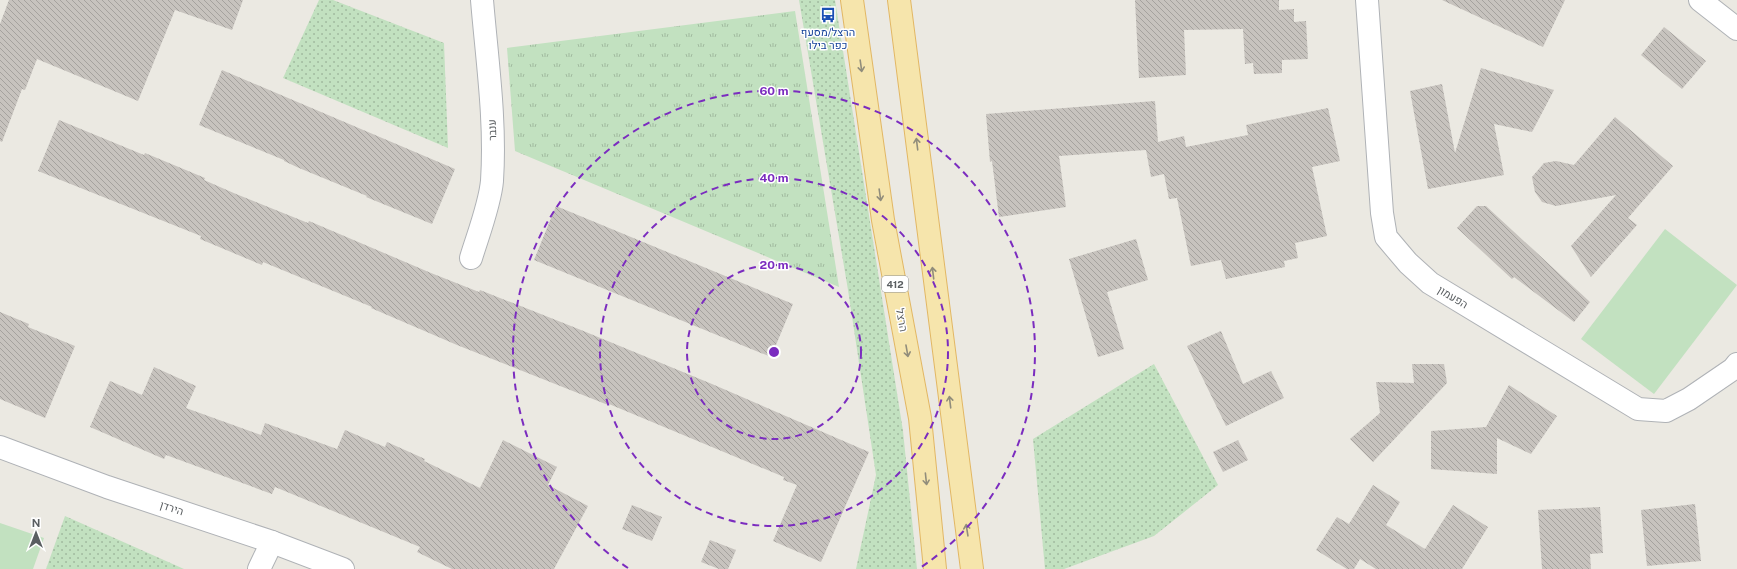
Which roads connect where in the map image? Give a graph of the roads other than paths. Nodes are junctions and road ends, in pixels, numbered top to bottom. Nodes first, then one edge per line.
1 (482, 0) edge
2 (852, 0) edge
3 (899, 0) edge
4 (1366, 0) edge
5 (1700, 0) edge
6 (1737, 29) edge
7 (471, 258) dead end
8 (1737, 364) edge
9 (0, 448) edge
10 (272, 542) junction
11 (259, 569) edge
12 (343, 569) edge
13 (935, 569) edge
14 (972, 569) edge

1 - 7 street, ענבר
2 -> 13 main road, הרצל / 412
14 -> 3 main road
4 - 8 street, הפעמון
5 - 6 street
9 - 10 street, הירדן
10 - 11 street
10 - 12 street, הירדן

